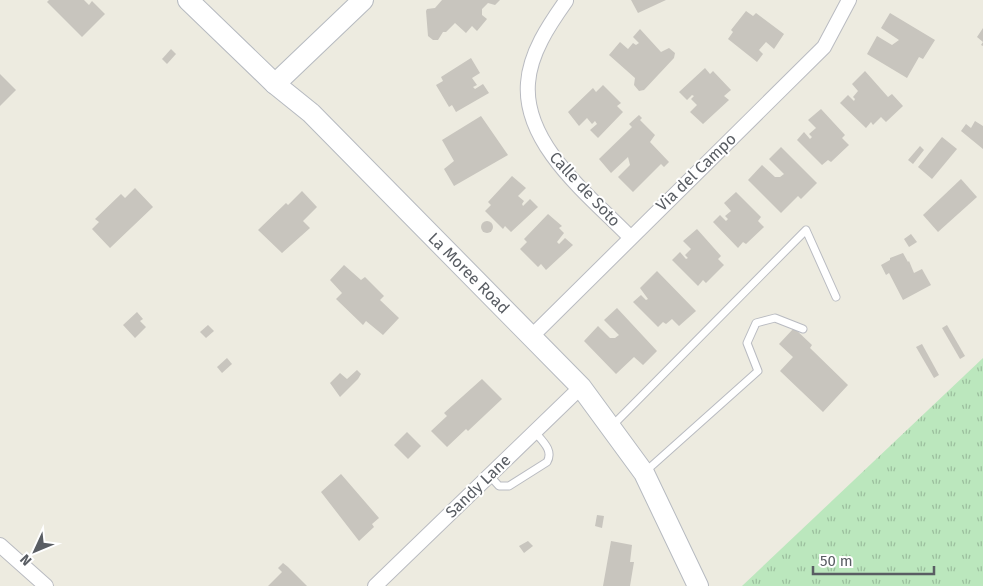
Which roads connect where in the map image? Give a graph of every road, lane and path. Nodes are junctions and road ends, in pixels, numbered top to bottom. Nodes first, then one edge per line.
1 (188, 0) edge
2 (363, 0) edge
3 (849, 0) edge
4 (566, 1) dead end
5 (276, 84) junction
6 (630, 237) junction
7 (836, 297) dead end
8 (803, 329) dead end
9 (532, 336) junction
10 (581, 387) junction
11 (611, 426) junction
12 (534, 432) junction
13 (644, 473) junction
14 (489, 475) junction
15 (0, 545) edge
16 (46, 586) edge
17 (375, 586) edge
18 (698, 586) edge

1 - 5 street, La Moree Road
2 - 5 street
3 - 6 street, Via del Campo
4 - 6 street, Calle de Soto
5 - 9 street, La Moree Road
6 - 9 street, Via del Campo
7 - 11 lane
8 - 13 lane
9 - 10 street, La Moree Road
10 - 11 street, La Moree Road
10 - 12 street, Sandy Lane
11 - 13 street, La Moree Road
12 - 14 street, Sandy Lane
12 - 14 lane
13 - 18 street, La Moree Road
14 - 17 street, Sandy Lane
15 - 16 street

